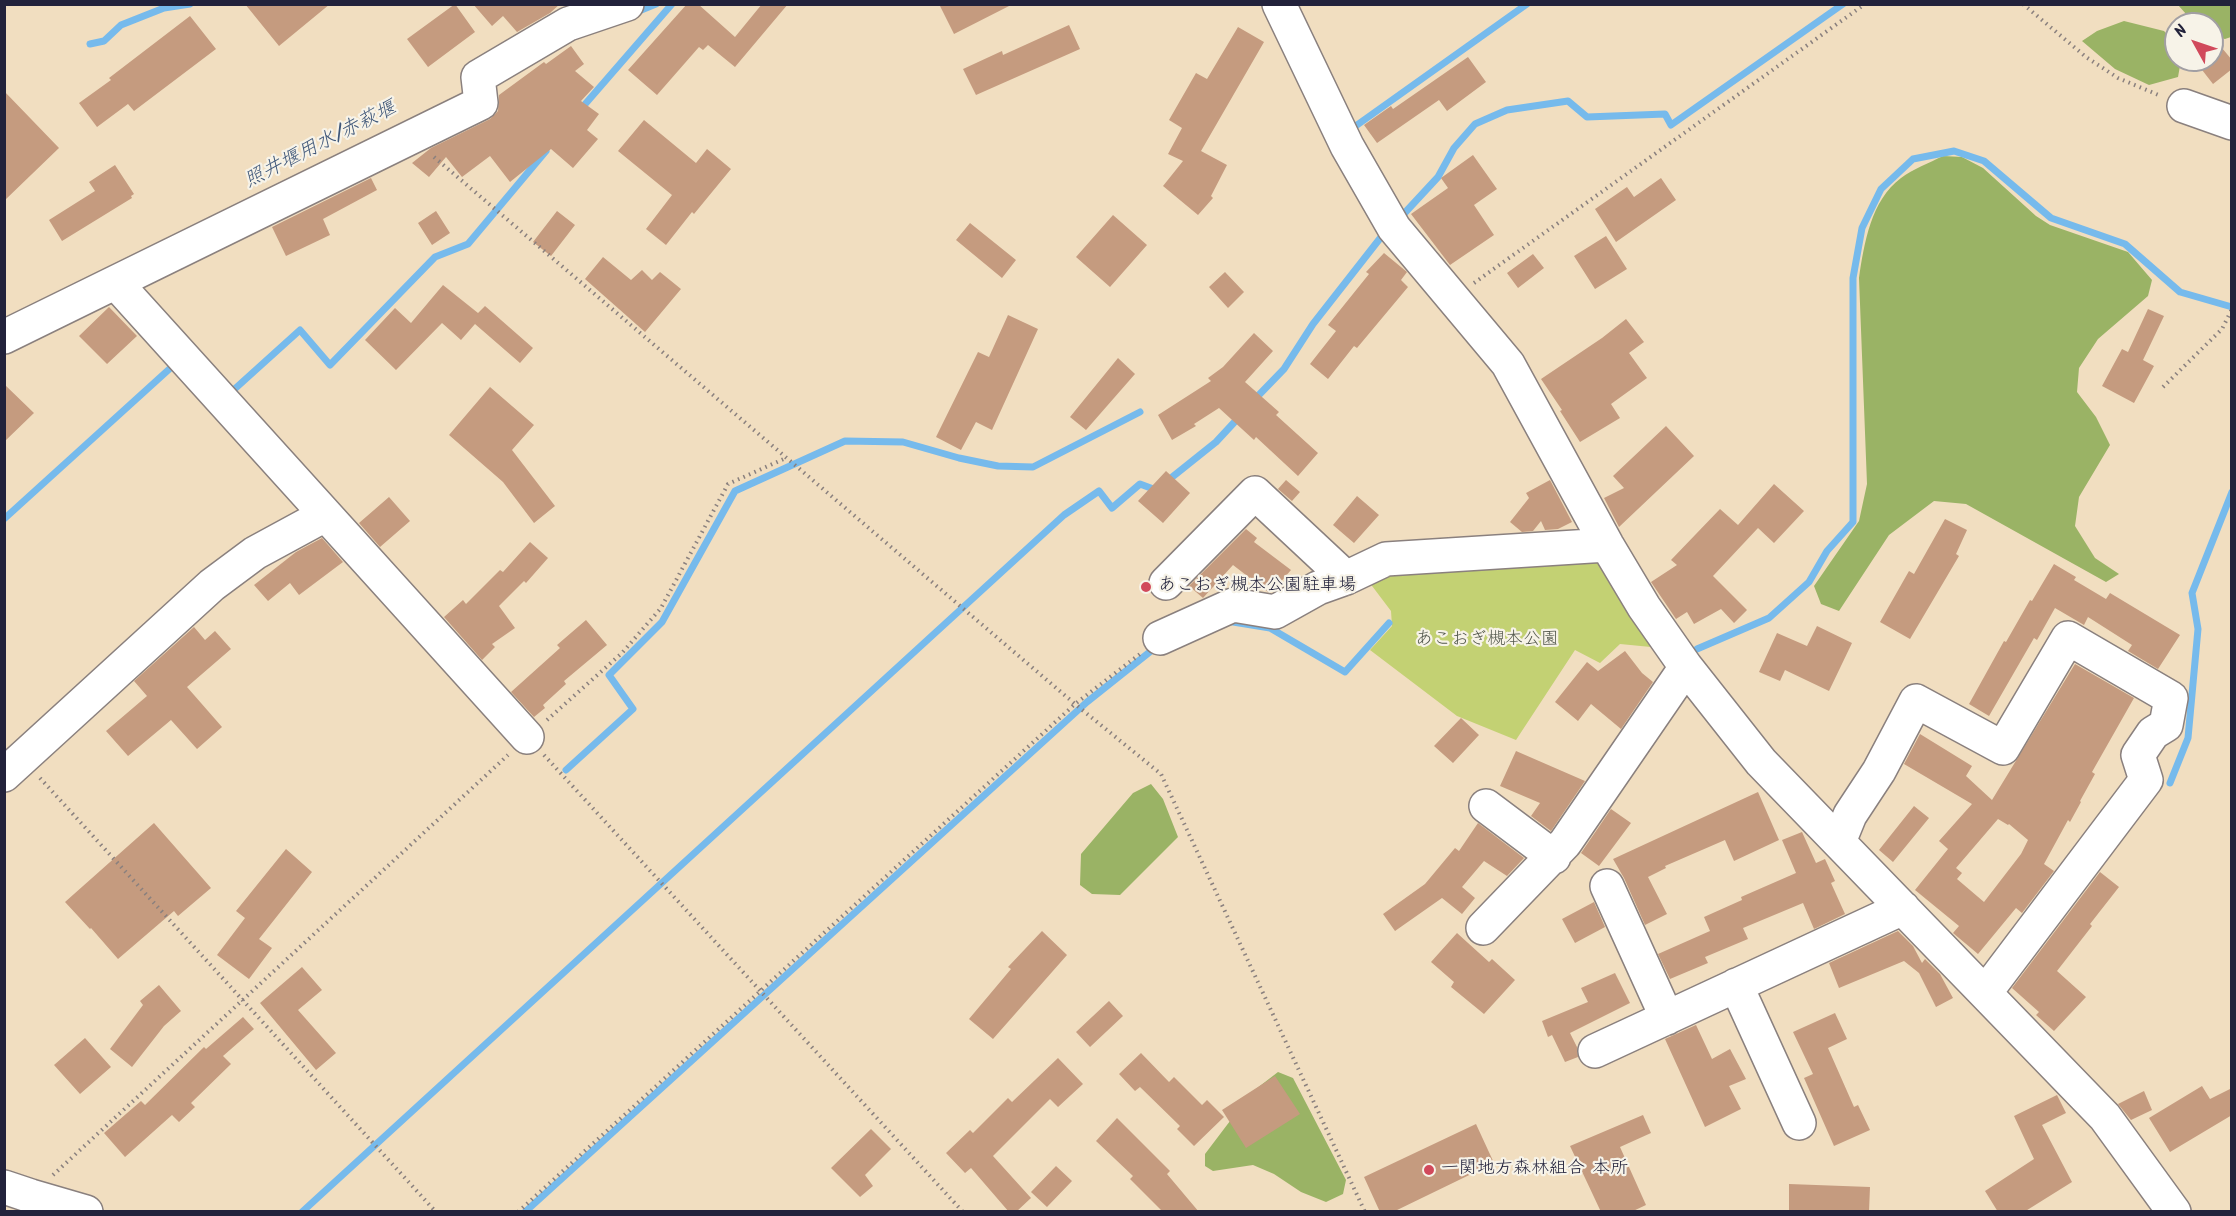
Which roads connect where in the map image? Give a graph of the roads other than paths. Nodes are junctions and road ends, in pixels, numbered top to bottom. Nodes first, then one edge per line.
1 (627, 4) edge
2 (1279, 4) edge
3 (2184, 106) road end
4 (2232, 123) edge
5 (116, 283) junction
6 (4, 337) edge
7 (326, 515) junction
8 (1606, 545) junction
9 (1347, 578) junction
10 (1166, 583) dead end
11 (1160, 638) road end
12 (1686, 667) junction
13 (527, 737) road end
14 (13, 767) edge
15 (1486, 806) dead end
16 (1839, 842) junction
17 (1554, 856) junction
18 (1607, 886) dead end
19 (1903, 908) junction
20 (1483, 928) dead end
21 (1736, 985) junction
22 (1986, 993) junction
23 (1667, 1018) junction
24 (1595, 1051) dead end
25 (1799, 1123) dead end
26 (18, 1191) edge
27 (86, 1212) edge
28 (2174, 1212) edge

1 - 5 street
2 - 8 street
3 - 4 street
5 - 6 street
5 - 7 street
7 - 13 street
7 - 14 street
8 - 9 street
8 - 12 street
9 - 10 street
9 - 11 street
12 - 16 street
12 - 17 street
15 - 17 street
16 - 19 street
16 - 22 street
17 - 20 street
18 - 23 street
19 - 21 street
19 - 22 street
21 - 23 street
21 - 25 street
22 - 28 street
23 - 24 street
26 - 27 street

